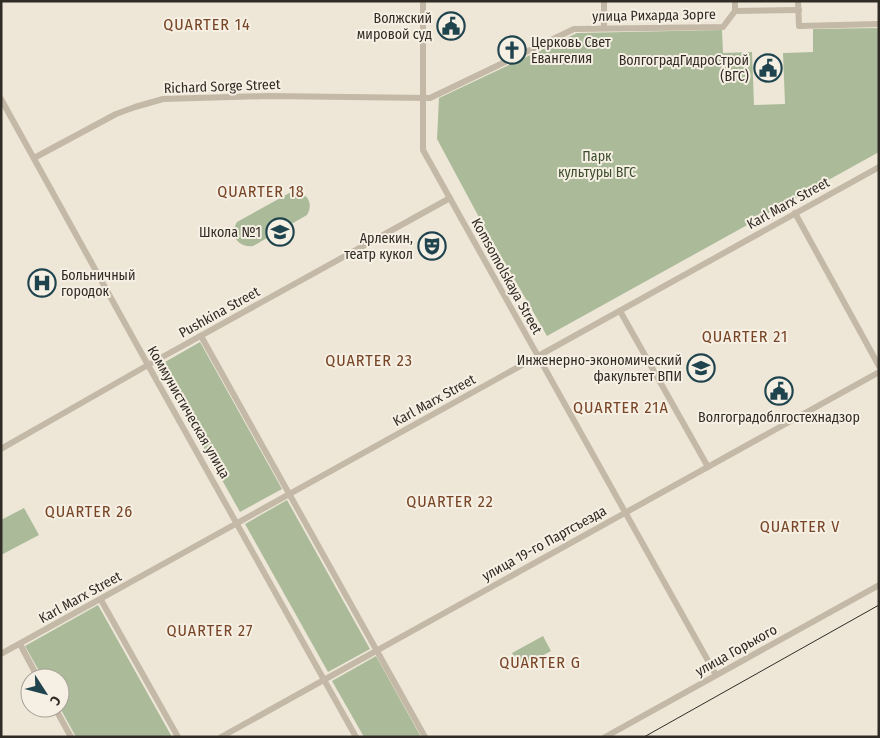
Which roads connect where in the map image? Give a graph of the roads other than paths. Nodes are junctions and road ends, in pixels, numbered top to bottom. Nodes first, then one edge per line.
1 (423, 1) edge
2 (604, 1) edge
3 (735, 1) edge
4 (798, 1) edge
5 (798, 10) junction
6 (735, 11) junction
7 (879, 24) edge
8 (604, 28) junction
9 (1, 99) edge
10 (424, 99) junction
11 (34, 158) junction
12 (879, 167) edge
13 (450, 198) junction
14 (795, 213) junction
15 (620, 310) junction
16 (201, 336) junction
17 (537, 356) junction
18 (148, 365) junction
19 (879, 366) edge
20 (879, 372) edge
21 (1, 449) edge
22 (708, 466) junction
23 (289, 493) junction
24 (626, 512) junction
25 (238, 522) junction
26 (879, 585) edge
27 (102, 600) junction
28 (20, 644) junction
29 (377, 650) junction
30 (1, 654) edge
31 (33, 668) edge
32 (716, 675) junction
33 (325, 680) junction
34 (61, 718) edge
35 (71, 737) edge
36 (178, 737) edge
37 (221, 737) edge
38 (356, 737) edge
39 (425, 737) edge
40 (605, 737) edge

1 - 10 street, Komsomolskaya Street
2 - 8 street
3 - 6 street
4 - 5 street
5 - 6 street, улица Рихарда Зорге
5 - 7 street
6 - 8 street, улица Рихарда Зорге
8 - 10 street, улица Рихарда Зорге
9 - 11 street, Коммунистическая улица
10 - 11 street, Richard Sorge Street
10 - 13 street, Komsomolskaya Street
11 - 18 street, Коммунистическая улица
12 - 14 street, Karl Marx Street
13 - 16 street, Pushkina Street
13 - 17 street, Komsomolskaya Street
14 - 15 street, Karl Marx Street
14 - 19 street
15 - 17 street, Karl Marx Street
15 - 22 street
16 - 18 street, Pushkina Street
16 - 23 street
17 - 23 street, Karl Marx Street
17 - 24 street, Komsomolskaya Street
18 - 21 street, Pushkina Street
18 - 25 street, Коммунистическая улица
20 - 22 street, улица 19-го Партсъезда
22 - 24 street, улица 19-го Партсъезда
23 - 25 street, Karl Marx Street
23 - 29 street
24 - 29 street, улица 19-го Партсъезда
24 - 32 street, Komsomolskaya Street
25 - 27 street, Karl Marx Street
25 - 33 street, Коммунистическая улица
26 - 32 street, улица Горького
27 - 28 street, Karl Marx Street
27 - 36 street
28 - 30 street, Karl Marx Street
28 - 31 street
29 - 33 street, улица 19-го Партсъезда
29 - 39 street
32 - 40 street, улица Горького
33 - 37 street, улица 19-го Партсъезда
33 - 38 street, Коммунистическая улица
34 - 35 street

